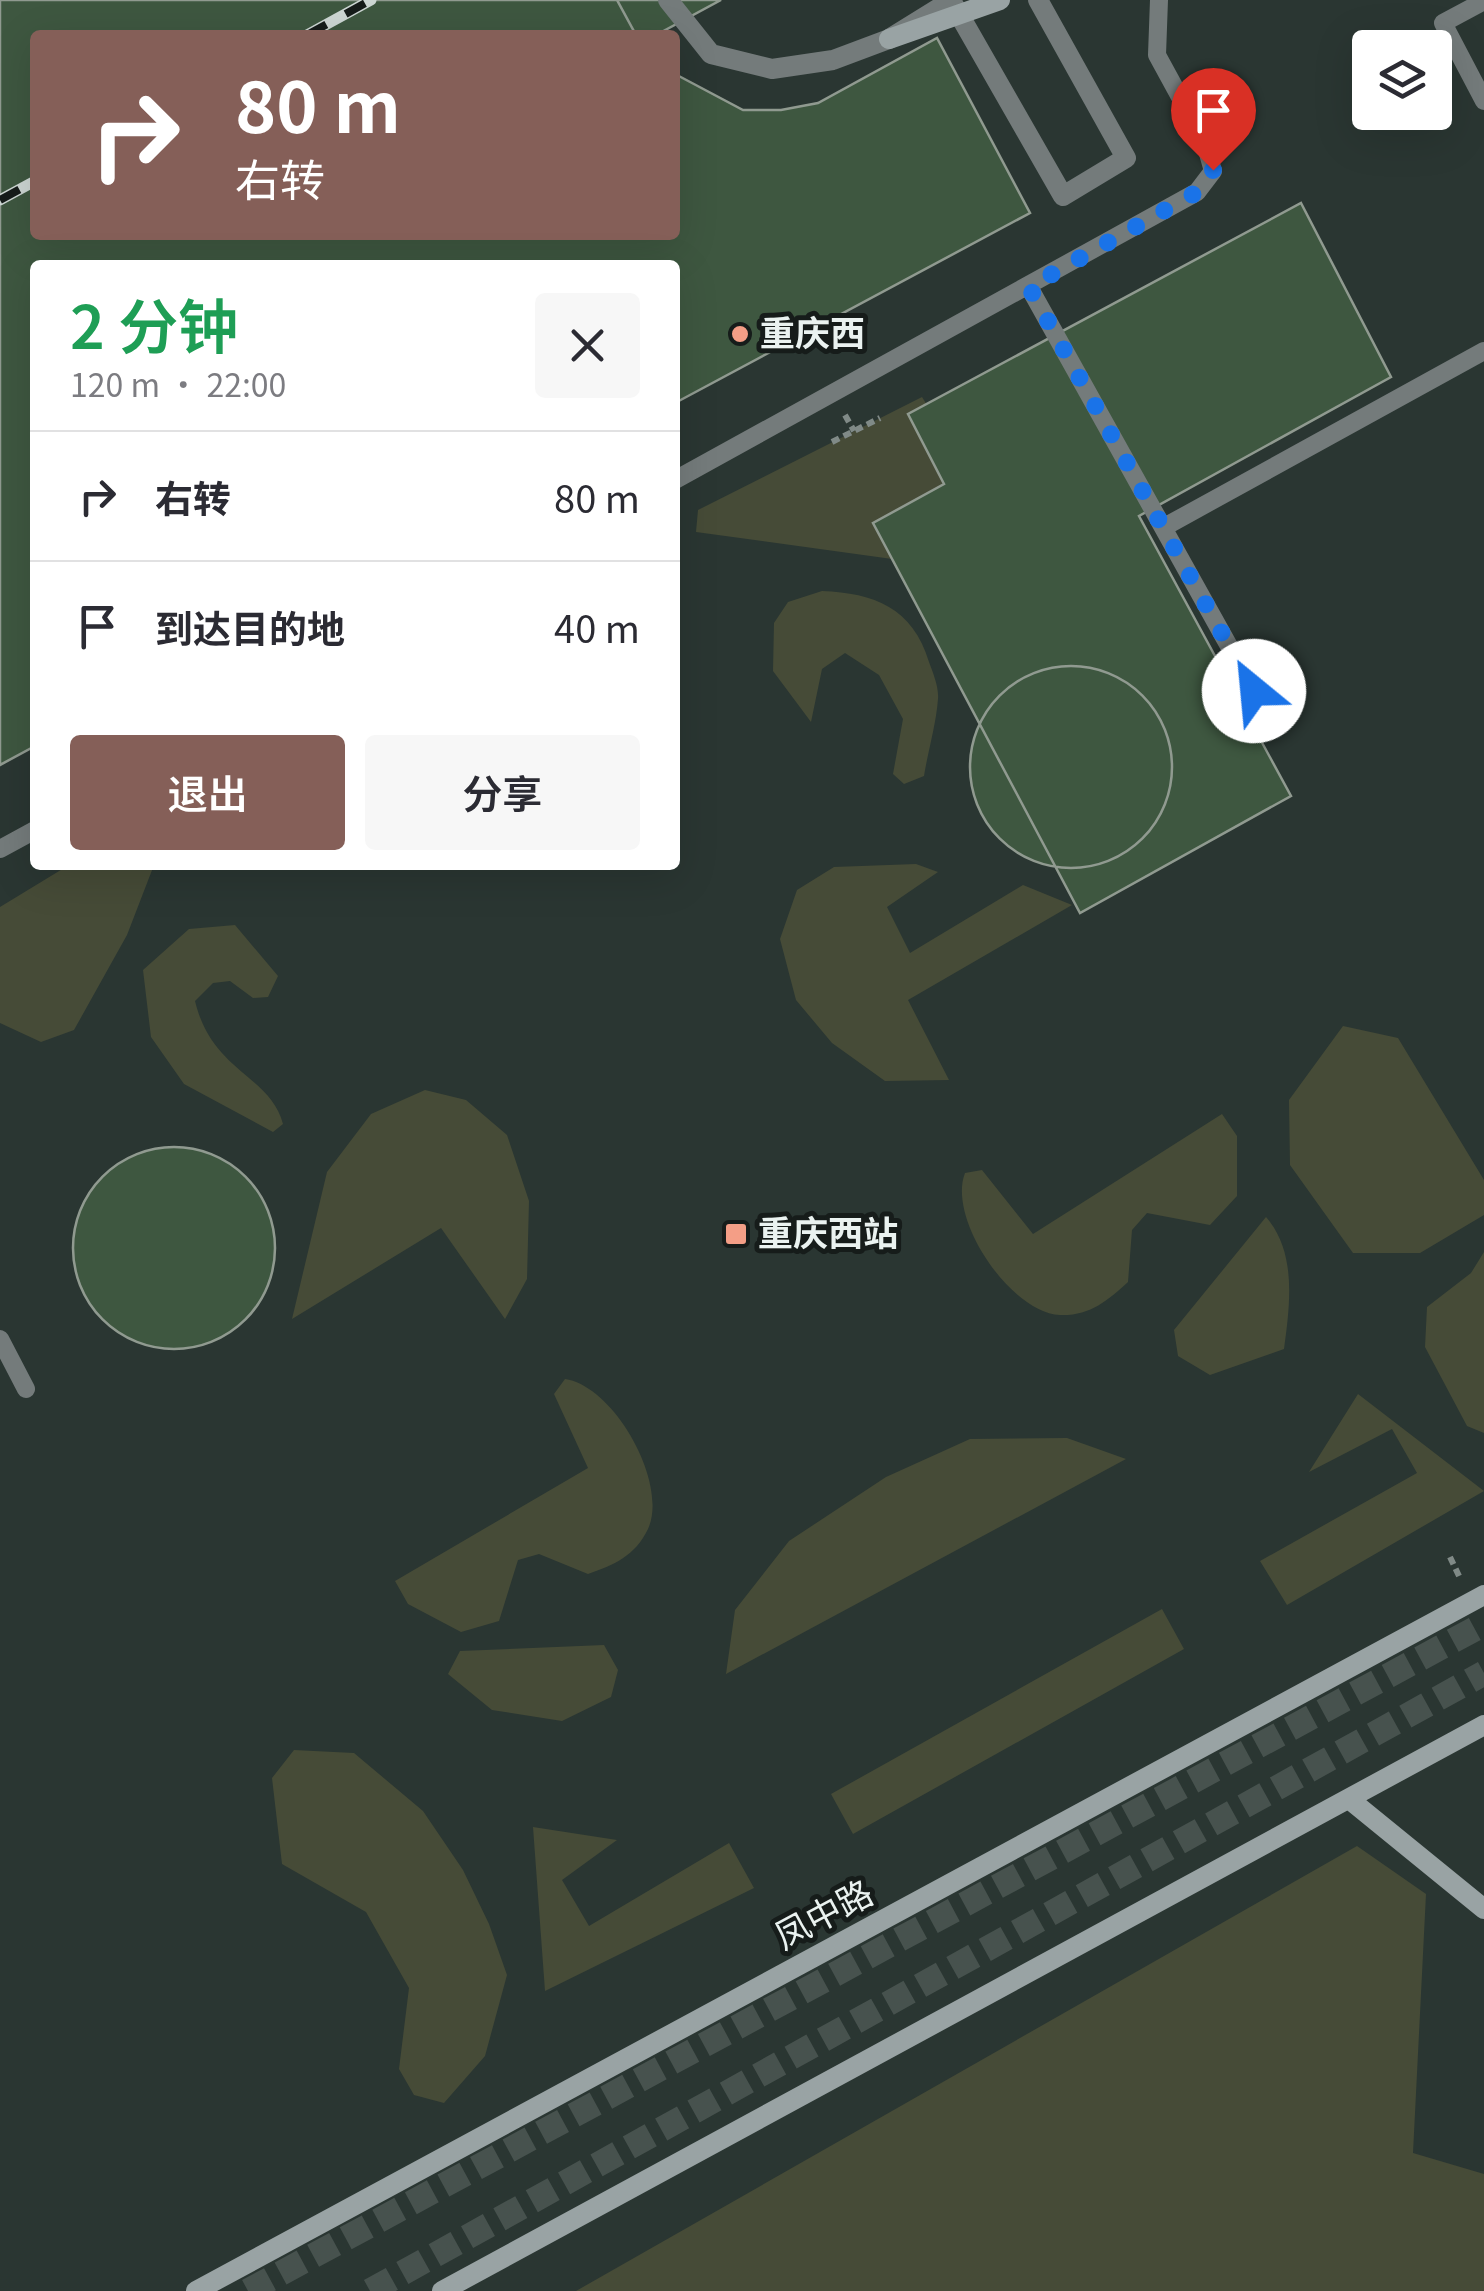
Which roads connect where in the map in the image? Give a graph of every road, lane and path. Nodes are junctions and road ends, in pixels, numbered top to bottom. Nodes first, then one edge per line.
1 (668, 0) edge
2 (951, 0) edge
3 (1000, 0) edge
4 (1038, 0) edge
5 (1159, 0) edge
6 (1484, 0) edge
7 (889, 38) junction
8 (1484, 101) edge
9 (1029, 287) junction
10 (1484, 352) edge
11 (880, 418) dead end
12 (832, 442) dead end
13 (680, 477) edge
14 (1166, 526) junction
15 (1254, 691) dead end
16 (30, 833) edge
17 (0, 849) edge
18 (0, 1340) edge
19 (26, 1389) dead end
20 (1484, 1596) edge
21 (1484, 1725) edge
22 (1349, 1798) junction
23 (1484, 1909) edge
24 (196, 2291) edge
25 (442, 2291) edge

1 - 7 street, bridge
2 - 4 street
2 - 7 street, bridge
3 - 7 main road, bridge
5 - 9 lane
6 - 8 lane
9 - 13 lane
9 - 14 lane
10 - 14 lane
11 - 12 path
14 - 15 lane
16 - 17 lane
18 - 19 lane
20 - 24 main road, 凤中路
21 - 22 main road
22 - 23 main road
22 - 25 main road

